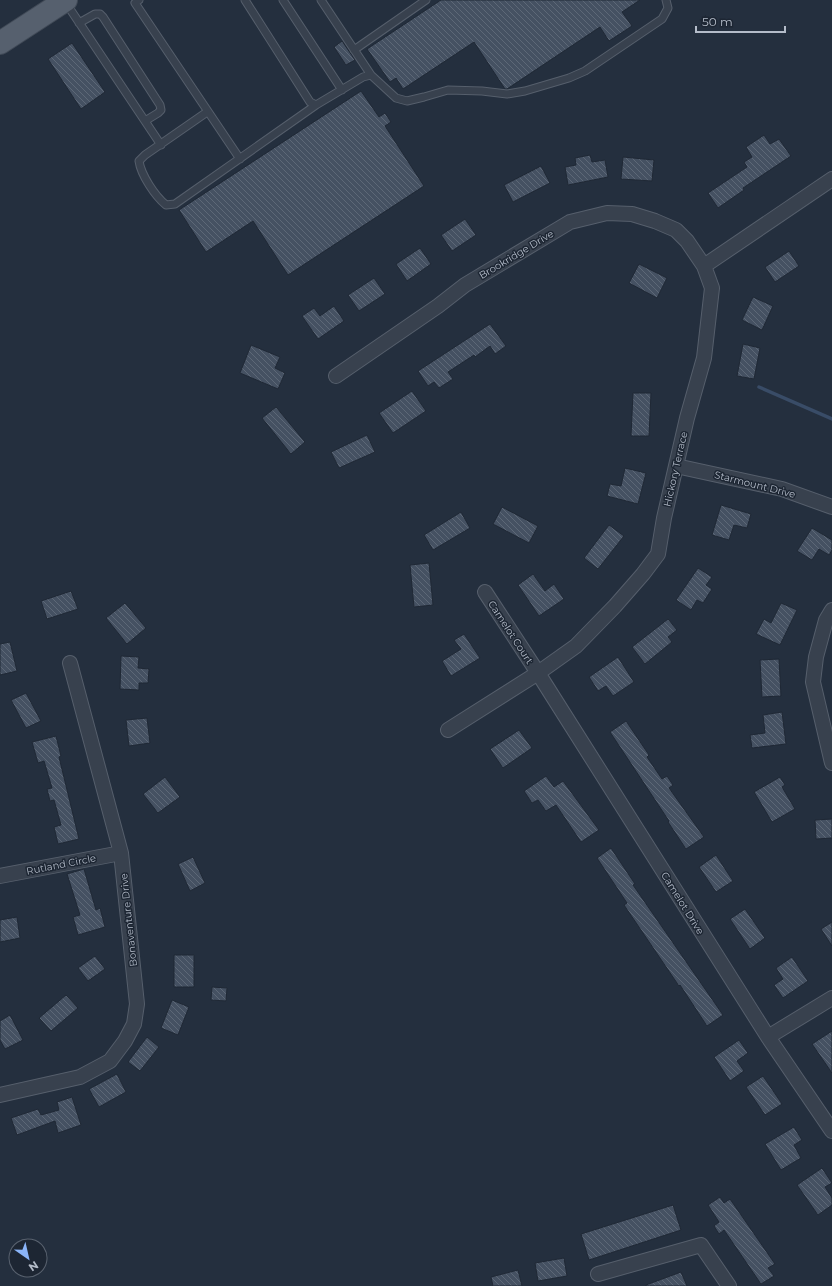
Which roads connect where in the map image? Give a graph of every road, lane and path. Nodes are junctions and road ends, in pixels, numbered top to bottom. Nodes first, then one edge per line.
1 (65, 0) edge
2 (245, 0) edge
3 (283, 0) edge
4 (320, 0) edge
5 (426, 0) edge
6 (666, 0) edge
7 (137, 2) edge
8 (79, 23) junction
9 (0, 43) edge
10 (354, 50) junction
11 (371, 75) junction
12 (342, 90) junction
13 (316, 105) junction
14 (207, 112) junction
15 (145, 121) junction
16 (161, 144) junction
17 (240, 159) junction
18 (832, 179) edge
19 (704, 266) junction
20 (336, 376) dead end
21 (676, 466) junction
22 (832, 507) edge
23 (484, 592) dead end
24 (829, 615) edge
25 (70, 663) dead end
26 (538, 673) junction
27 (448, 730) dead end
28 (832, 763) edge
29 (121, 853) junction
30 (0, 876) edge
31 (832, 998) edge
32 (768, 1037) junction
33 (0, 1095) edge
34 (832, 1131) edge
35 (598, 1274) dead end
36 (729, 1286) edge

1 - 8 lane
1 - 9 main road
2 - 13 lane
3 - 12 lane
4 - 10 lane
5 - 10 lane
6 - 11 lane
7 - 14 lane
8 - 15 lane
8 - 15 lane
10 - 11 lane
11 - 12 lane
12 - 13 lane
13 - 17 lane
14 - 16 lane
14 - 17 lane
15 - 16 lane
16 - 17 lane
18 - 19 street
19 - 20 street, Brookridge Drive
19 - 21 street, Hickory Terrace
21 - 22 street, Starmount Drive
21 - 26 street, Hickory Terrace
23 - 26 street, Camelot Court
24 - 28 street
25 - 29 street, Bonaventure Drive
26 - 27 street, Hickory Terrace
26 - 32 street, Camelot Drive
29 - 30 street, Rutland Circle
29 - 33 street, Bonaventure Drive
31 - 32 street
32 - 34 street, Camelot Drive
35 - 36 street

